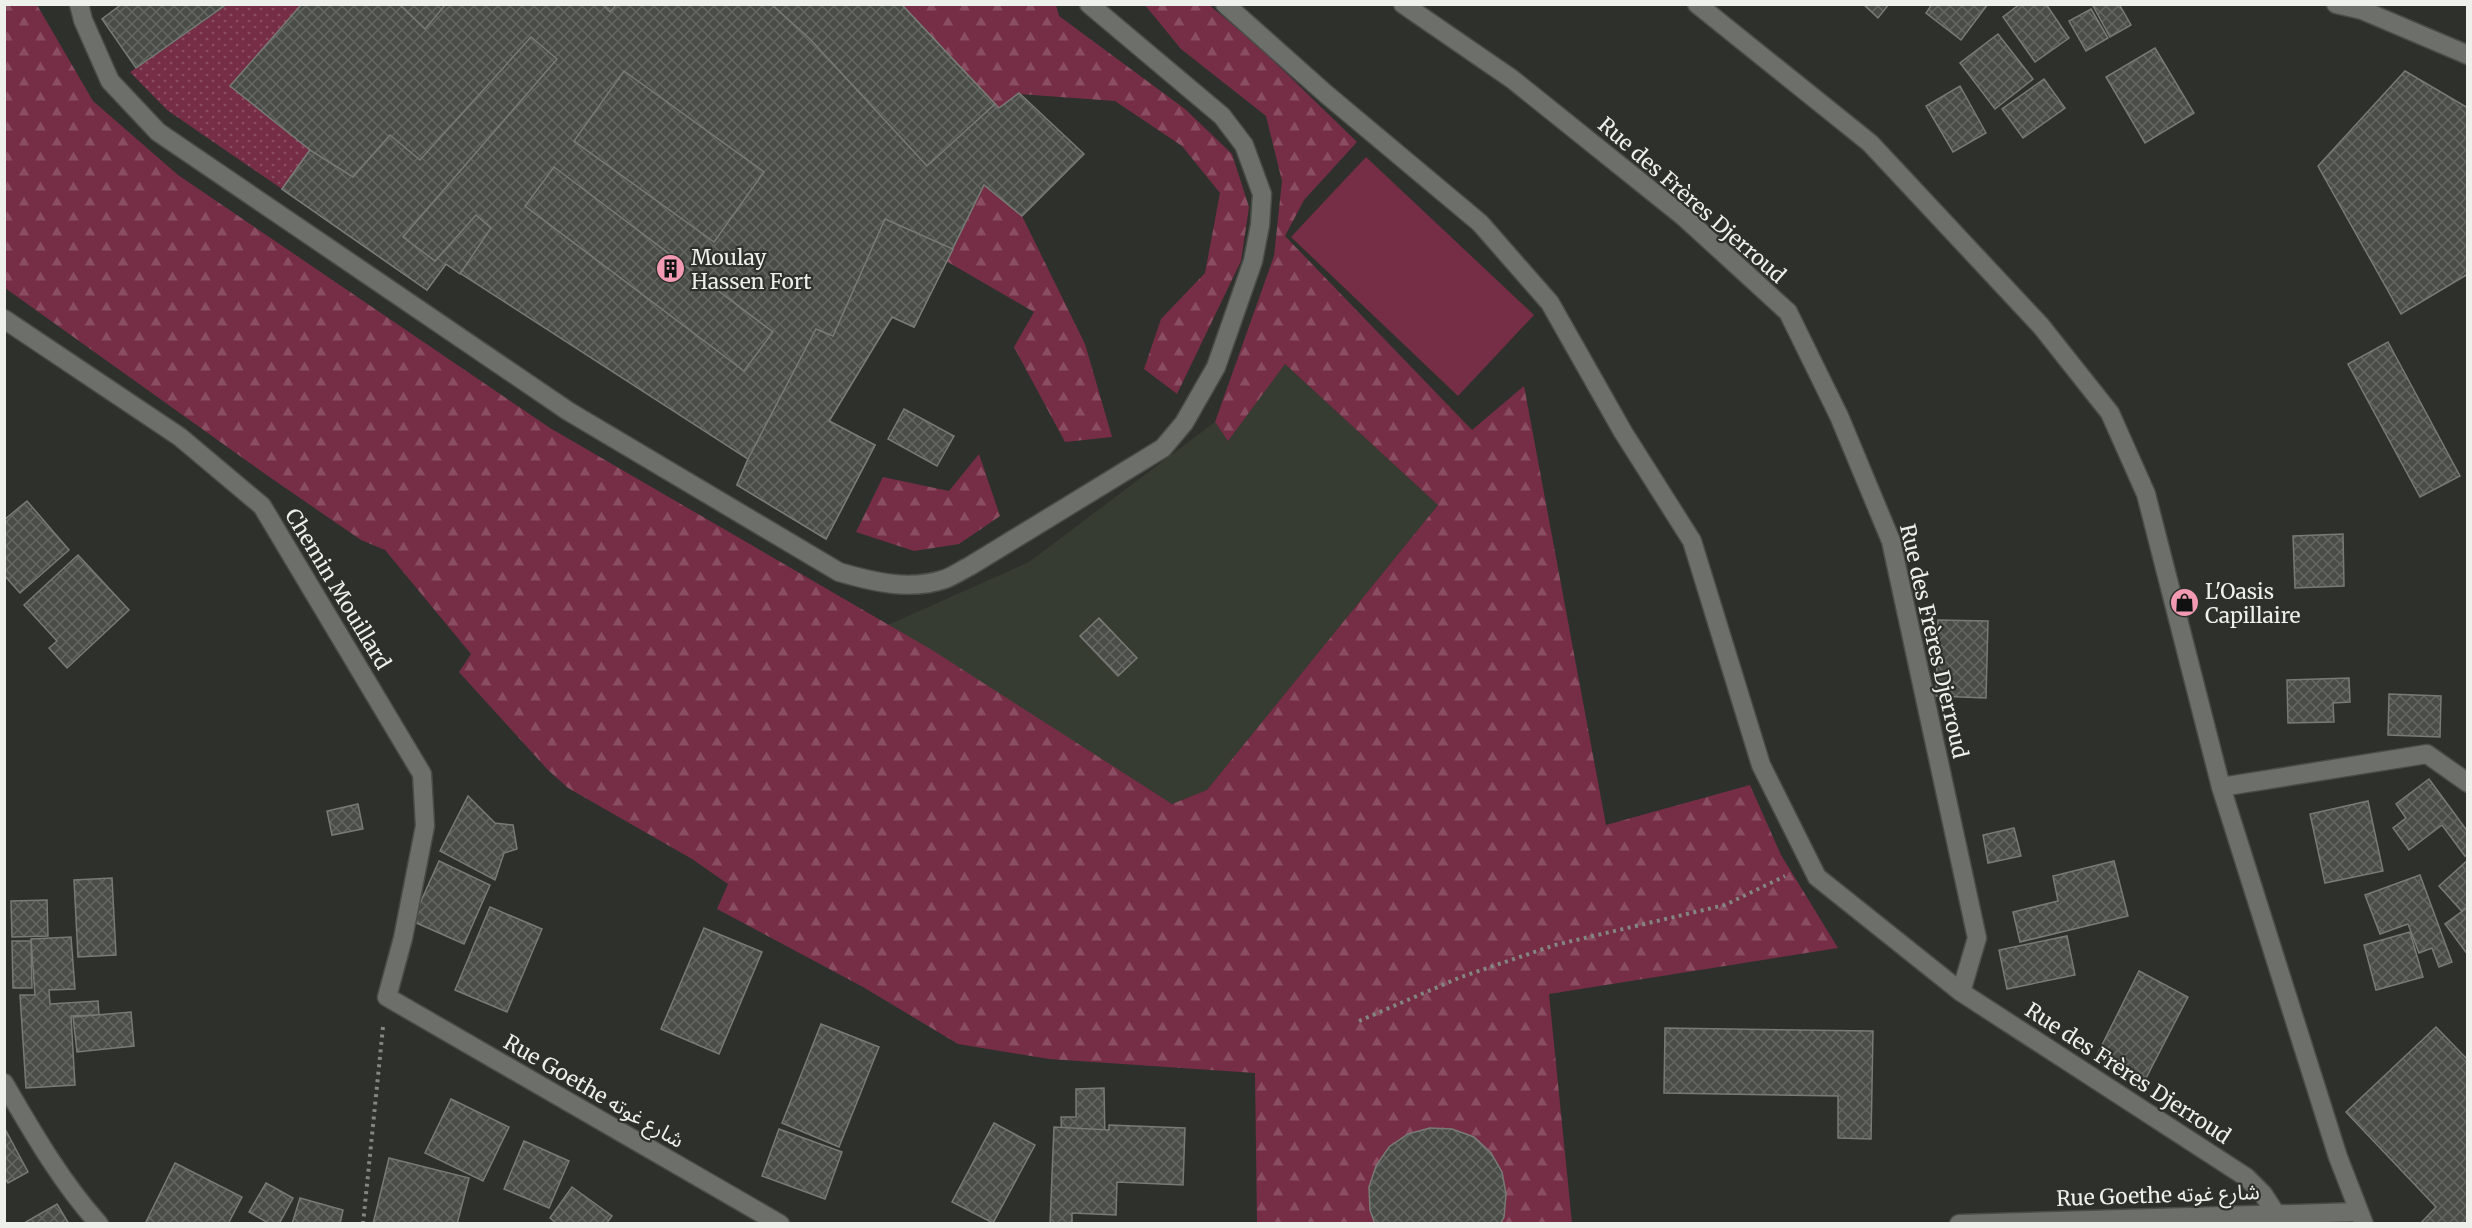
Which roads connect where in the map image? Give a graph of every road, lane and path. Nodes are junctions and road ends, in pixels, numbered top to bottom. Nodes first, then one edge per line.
1 (79, 4) edge
2 (1089, 4) edge
3 (1225, 4) edge
4 (1403, 4) edge
5 (1697, 4) edge
6 (2336, 4) edge
7 (2468, 55) edge
8 (4, 319) edge
9 (2468, 783) edge
10 (2221, 787) junction
11 (1810, 864) junction
12 (1961, 992) junction
13 (387, 997) junction
14 (1359, 1021) dead end
15 (4, 1083) edge
16 (2276, 1214) junction
17 (2361, 1218) edge
18 (99, 1224) edge
19 (363, 1224) edge
20 (780, 1224) edge
21 (1959, 1224) edge

1 - 2 street
3 - 11 street
4 - 12 street, Rue des Frères Djerroud
5 - 10 street
6 - 7 street
8 - 13 street, Chemin Mouillard
9 - 10 street
10 - 17 street
11 - 12 street
11 - 14 path
12 - 16 street, Rue des Frères Djerroud
13 - 19 path
13 - 20 street, Rue Goethe شارع غوته
15 - 18 street
16 - 17 street, Rue Goethe شارع غوته
16 - 21 street, Rue Goethe شارع غوته

